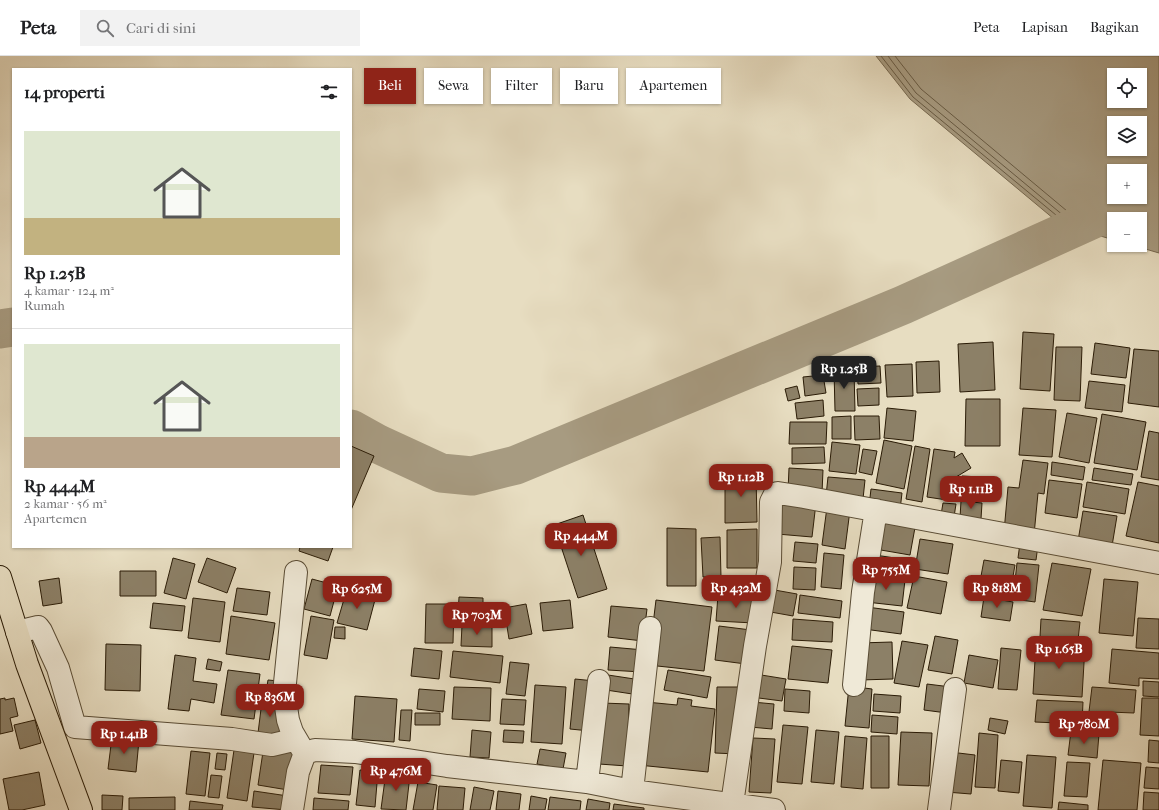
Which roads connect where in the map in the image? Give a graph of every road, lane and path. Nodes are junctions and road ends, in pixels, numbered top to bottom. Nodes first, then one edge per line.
1 (876, 510) junction
2 (1159, 563) edge
3 (296, 572) dead end
4 (0, 577) edge
5 (650, 628) dead end
6 (17, 632) junction
7 (599, 680) dead end
8 (854, 685) dead end
9 (955, 690) dead end
10 (300, 745) junction
11 (586, 782) junction
12 (632, 791) junction
13 (732, 804) junction
14 (81, 810) edge
15 (292, 810) edge
16 (774, 810) edge
17 (939, 810) edge

1 - 2 street
1 - 8 street
1 - 13 street
3 - 10 street
4 - 6 main road
5 - 12 street
6 - 10 street
6 - 14 main road
7 - 11 street
9 - 17 street
10 - 11 street
10 - 15 street
11 - 12 street
12 - 13 street
13 - 16 street

